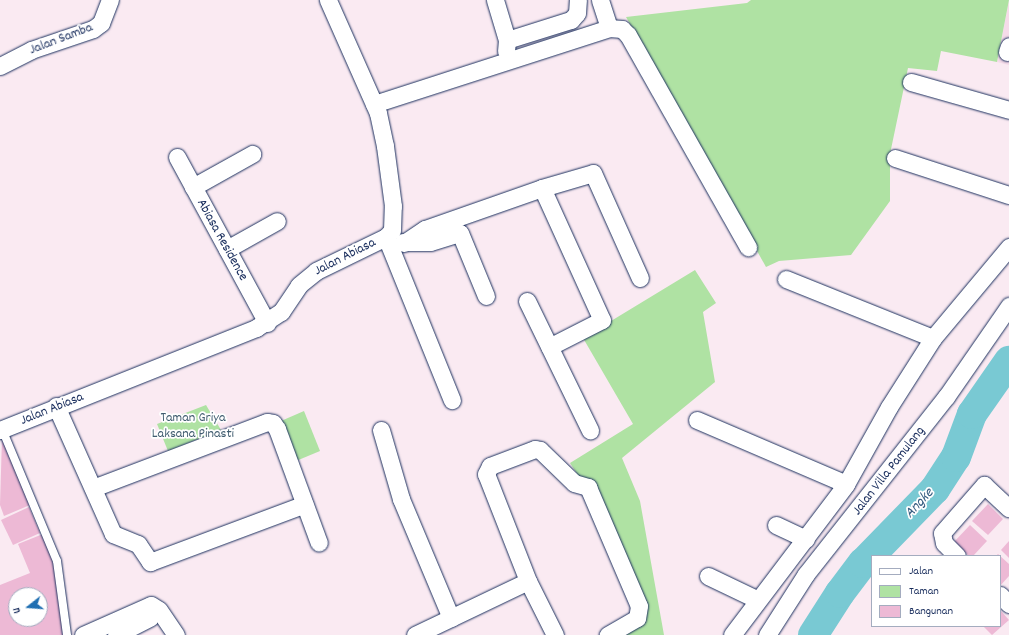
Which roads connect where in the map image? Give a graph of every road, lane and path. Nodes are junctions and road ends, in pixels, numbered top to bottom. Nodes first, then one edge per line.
1 (328, 0) edge
2 (495, 0) edge
3 (578, 0) edge
4 (600, 0) edge
5 (106, 4) edge
6 (609, 28) junction
7 (507, 40) junction
8 (500, 63) junction
9 (0, 66) edge
10 (911, 82) dead end
11 (374, 104) junction
12 (1009, 110) edge
13 (252, 154) dead end
14 (178, 157) dead end
15 (895, 158) dead end
16 (193, 187) junction
17 (542, 188) junction
18 (1009, 195) edge
19 (277, 221) dead end
20 (386, 237) junction
21 (404, 242) junction
22 (748, 246) dead end
23 (1009, 247) edge
24 (227, 249) junction
25 (640, 278) dead end
26 (786, 279) dead end
27 (486, 296) dead end
28 (527, 301) dead end
29 (1009, 306) edge
30 (266, 323) junction
31 (933, 338) junction
32 (549, 347) junction
33 (452, 400) dead end
34 (56, 406) junction
35 (697, 420) dead end
36 (1, 430) edge
37 (381, 430) dead end
38 (590, 430) dead end
39 (846, 484) junction
40 (93, 488) junction
41 (305, 504) junction
42 (1009, 508) edge
43 (776, 525) dead end
44 (806, 539) junction
45 (319, 543) dead end
46 (956, 555) edge
47 (708, 576) dead end
48 (528, 581) junction
49 (1001, 597) edge
50 (758, 600) junction
51 (1009, 604) edge
52 (150, 618) dead end
53 (451, 618) junction
54 (67, 635) edge
55 (83, 635) edge
56 (116, 635) edge
57 (176, 635) edge
58 (415, 635) edge
59 (555, 635) edge
60 (608, 635) edge
61 (732, 635) edge
62 (767, 635) edge

1 - 11 street, Jalan Abiasa
2 - 7 street
3 - 7 street
4 - 6 street
5 - 9 street, Jalan Samba
6 - 8 street
6 - 22 street
7 - 8 street
8 - 11 street
10 - 12 street
11 - 20 street, Jalan Abiasa
13 - 16 street
14 - 16 street, Abiasa Residence
15 - 18 street
16 - 24 street, Abiasa Residence
17 - 21 street
17 - 25 street
17 - 32 street
19 - 24 street
20 - 21 street
20 - 30 street, Jalan Abiasa
20 - 33 street
21 - 27 street
23 - 31 street
24 - 30 street, Abiasa Residence
26 - 31 street
28 - 32 street
29 - 62 street, Jalan Villa Pamulang
30 - 34 street, Jalan Abiasa
31 - 39 street
32 - 38 street
34 - 36 street, Jalan Abiasa
34 - 40 street
35 - 39 street
36 - 54 lane
37 - 53 street
39 - 44 street
40 - 41 street
40 - 41 street
41 - 45 street
42 - 46 street
43 - 44 street
44 - 50 street
47 - 50 street
48 - 53 street
48 - 59 street
48 - 60 street
49 - 51 street
50 - 61 street
52 - 56 street
53 - 58 street
55 - 57 street

